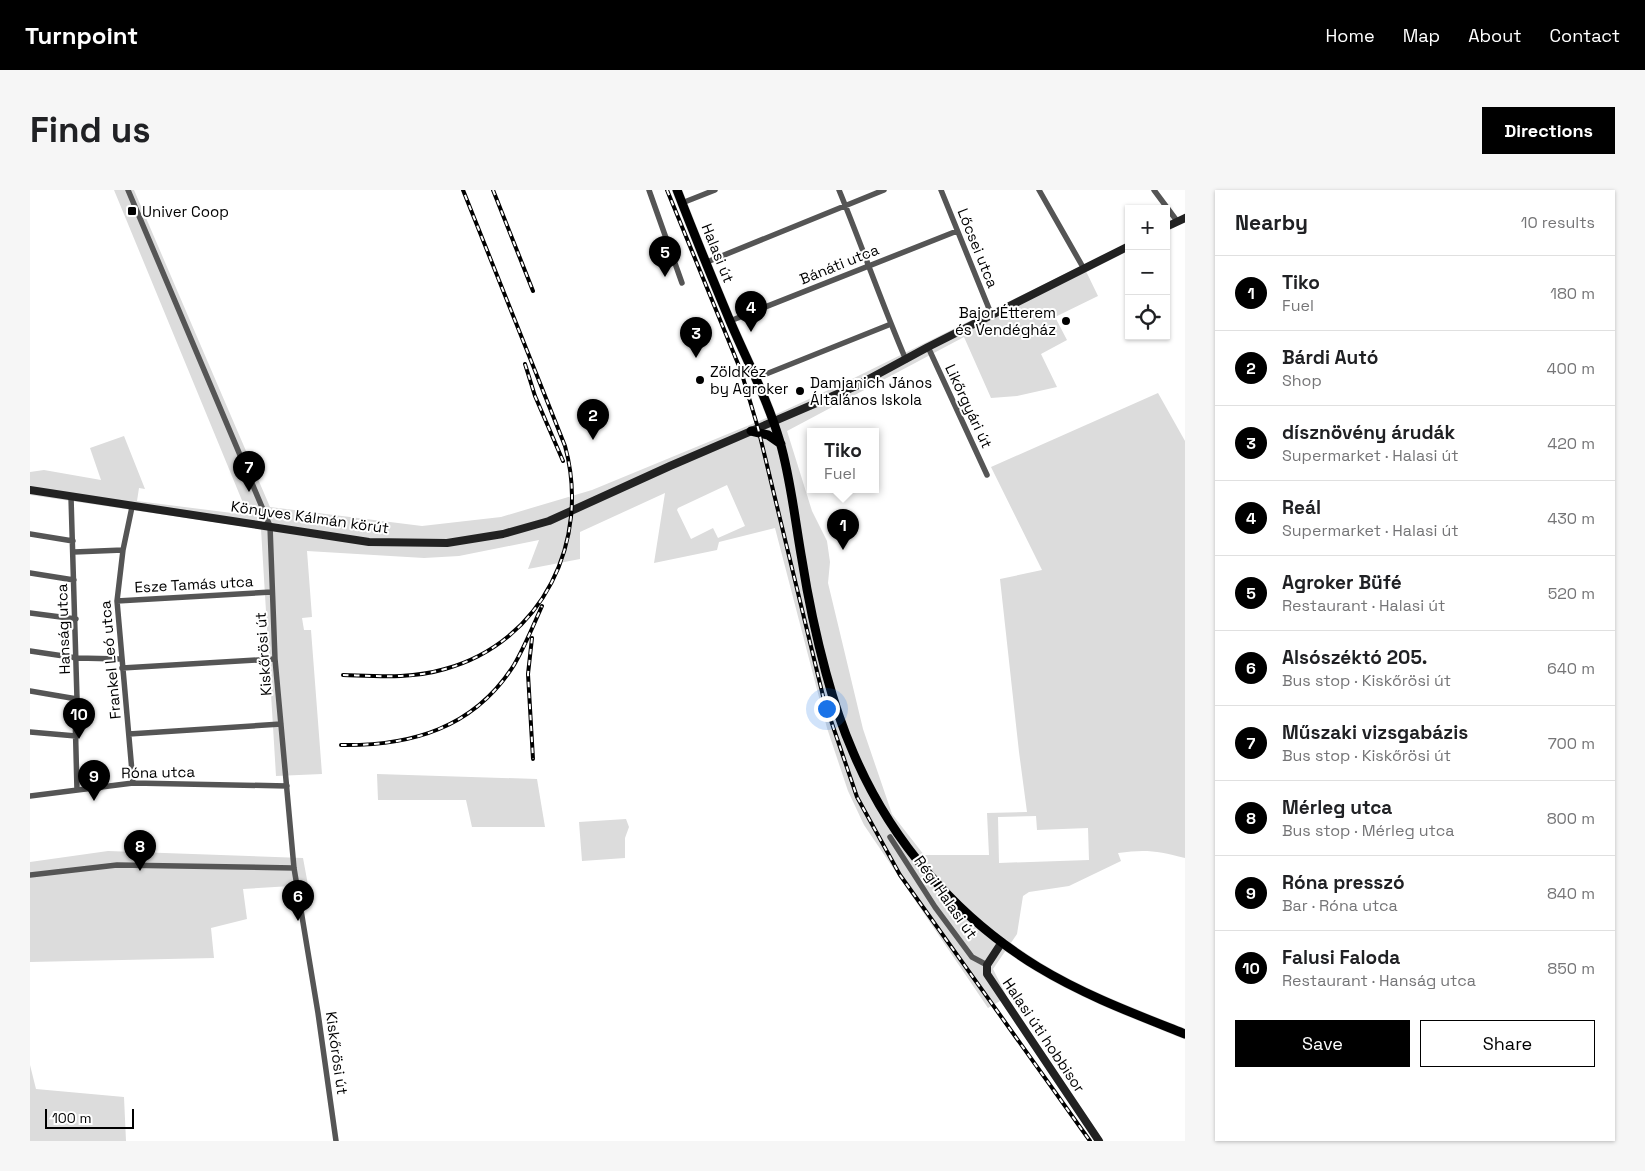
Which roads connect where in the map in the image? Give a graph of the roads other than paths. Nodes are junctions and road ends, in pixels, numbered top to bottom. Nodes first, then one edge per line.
1 (128, 190) edge
2 (649, 190) edge
3 (677, 190) edge
4 (715, 190) edge
5 (839, 190) edge
6 (884, 190) edge
7 (941, 190) edge
8 (1039, 190) edge
9 (1154, 190) edge
10 (682, 203) junction
11 (845, 205) junction
12 (1185, 218) edge
13 (1177, 221) junction
14 (1170, 225) edge
15 (957, 231) junction
16 (1125, 248) edge
17 (707, 262) junction
18 (869, 266) junction
19 (1084, 269) junction
20 (682, 283) dead end
21 (992, 316) junction
22 (730, 321) junction
23 (891, 324) junction
24 (928, 347) junction
25 (906, 360) junction
26 (756, 378) junction
27 (774, 421) junction
28 (751, 430) junction
29 (781, 444) junction
30 (987, 474) dead end
31 (30, 490) edge
32 (71, 497) junction
33 (132, 507) junction
34 (270, 526) junction
35 (30, 534) edge
36 (73, 541) junction
37 (123, 550) junction
38 (74, 552) junction
39 (30, 573) edge
40 (74, 580) junction
41 (272, 592) junction
42 (117, 601) junction
43 (30, 613) edge
44 (76, 619) junction
45 (30, 651) edge
46 (77, 658) junction
47 (121, 659) junction
48 (275, 659) junction
49 (122, 668) junction
50 (30, 691) edge
51 (78, 699) junction
52 (281, 724) junction
53 (30, 732) edge
54 (129, 734) junction
55 (76, 736) junction
56 (133, 783) junction
57 (287, 786) junction
58 (77, 790) junction
59 (30, 796) edge
60 (890, 836) dead end
61 (294, 868) junction
62 (30, 875) edge
63 (1002, 942) junction
64 (987, 965) junction
65 (1185, 1034) edge
66 (336, 1141) edge
67 (1099, 1141) edge

1 - 34 street, Kiskőrösi út
2 - 20 street
3 - 10 main road, Halasi út
4 - 10 street
5 - 11 street
6 - 11 street
7 - 15 street, Lőcsei utca
8 - 19 street
9 - 13 street
10 - 17 main road, Halasi út
11 - 17 street
11 - 18 street
12 - 13 street
13 - 14 street
15 - 18 street, Bánáti utca
15 - 21 street, Lőcsei utca
16 - 19 street, Könyves Kálmán körút
17 - 22 main road, Halasi út
18 - 22 street, Bánáti utca
18 - 23 street
19 - 21 street, Könyves Kálmán körút
21 - 24 street, Könyves Kálmán körút
22 - 26 main road, Halasi út
23 - 25 street
23 - 26 street
24 - 25 street, Könyves Kálmán körút
24 - 30 street, Likőrgyári út
25 - 27 street, Könyves Kálmán körút
26 - 27 main road, Halasi út
27 - 28 street, Könyves Kálmán körút
27 - 29 main road, Halasi út
28 - 29 main road
28 - 34 street, Könyves Kálmán körút
29 - 63 main road, Halasi út
31 - 32 street, Könyves Kálmán körút
32 - 33 street, Könyves Kálmán körút
32 - 36 street, Hanság utca
33 - 34 street, Könyves Kálmán körút
33 - 37 street, Frankel Leó utca
34 - 41 street, Kiskőrösi út
35 - 36 street
36 - 38 street, Hanság utca
37 - 38 street
37 - 42 street, Frankel Leó utca
38 - 40 street, Hanság utca
39 - 40 street
40 - 44 street, Hanság utca
41 - 42 street, Esze Tamás utca
41 - 48 street, Kiskőrösi út
42 - 47 street, Frankel Leó utca
43 - 44 street
44 - 46 street, Hanság utca
45 - 46 street
46 - 47 street
46 - 51 street, Hanság utca
47 - 49 street, Frankel Leó utca
48 - 49 street
48 - 52 street, Kiskőrösi út
49 - 54 street, Frankel Leó utca
50 - 51 street
51 - 55 street, Hanság utca
52 - 54 street
52 - 57 street, Kiskőrösi út
53 - 55 street
54 - 56 street, Frankel Leó utca
55 - 58 street, Hanság utca
56 - 57 street, Róna utca
56 - 58 street, Róna utca
57 - 61 street, Kiskőrösi út
58 - 59 street, Róna utca
60 - 64 street, Régi Halasi út
61 - 62 street
61 - 66 street, Kiskőrösi út
63 - 64 street
63 - 65 main road, Halasi út
64 - 67 street, Halasi úti hobbisor

